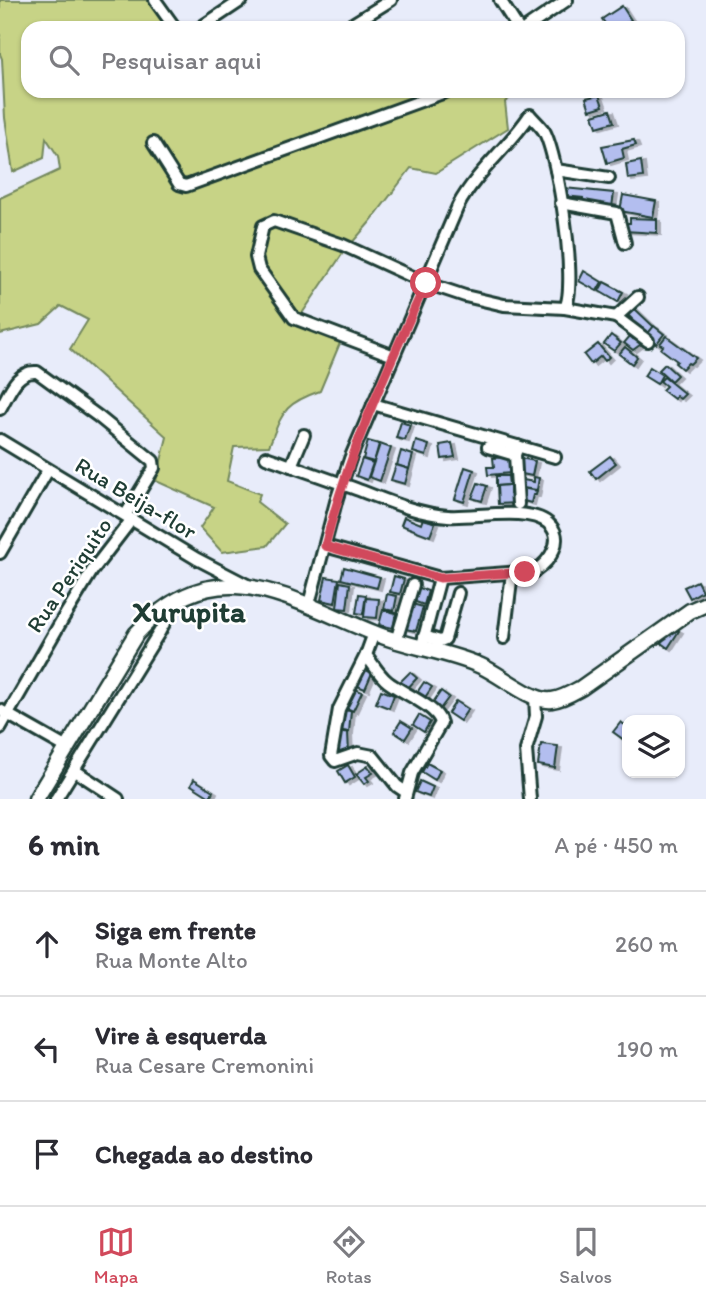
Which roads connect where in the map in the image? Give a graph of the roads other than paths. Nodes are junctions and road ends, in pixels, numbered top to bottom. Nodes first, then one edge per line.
1 (155, 0) edge
2 (242, 0) edge
3 (391, 0) edge
4 (500, 0) edge
5 (567, 0) edge
6 (377, 4) edge
7 (171, 21) edge
8 (210, 21) edge
9 (355, 21) edge
10 (514, 21) edge
11 (536, 21) edge
12 (429, 98) edge
13 (153, 143) dead end
14 (556, 170) junction
15 (609, 178) dead end
16 (561, 204) junction
17 (625, 243) dead end
18 (426, 283) junction
19 (638, 297) dead end
20 (565, 308) junction
21 (616, 317) junction
22 (649, 341) dead end
23 (394, 356) junction
24 (373, 404) junction
25 (0, 409) edge
26 (304, 435) dead end
27 (0, 440) edge
28 (488, 447) dead end
29 (517, 450) junction
30 (265, 457) dead end
31 (555, 457) dead end
32 (291, 466) junction
33 (48, 470) junction
34 (342, 484) junction
35 (518, 504) dead end
36 (129, 517) junction
37 (325, 546) junction
38 (0, 553) edge
39 (512, 573) junction
40 (440, 578) junction
41 (413, 585) dead end
42 (253, 588) junction
43 (458, 593) dead end
44 (171, 604) junction
45 (309, 604) junction
46 (706, 604) edge
47 (374, 633) junction
48 (504, 638) dead end
49 (396, 641) junction
50 (422, 643) junction
51 (366, 655) junction
52 (535, 697) junction
53 (555, 700) junction
54 (4, 712) edge
55 (537, 716) junction
56 (0, 727) edge
57 (67, 748) junction
58 (74, 770) junction
59 (406, 796) edge
60 (36, 799) edge
61 (57, 799) edge
62 (118, 799) edge
63 (530, 799) edge

1 - 7 street
2 - 8 street
3 - 6 street
4 - 10 street
5 - 11 street
6 - 9 street
12 - 13 street
14 - 15 street
14 - 16 street
14 - 18 street
16 - 17 street
16 - 20 street
18 - 20 street
18 - 23 street
18 - 23 street
19 - 21 street
20 - 21 street
21 - 22 street
23 - 24 street
24 - 29 street
24 - 34 street
25 - 36 street, Rua Periquito
26 - 32 street
27 - 33 street, Rua Beija-flor
28 - 29 street
29 - 31 street
29 - 35 street
30 - 32 street
32 - 34 street
33 - 36 street, Rua Beija-flor
33 - 38 street
34 - 37 street
34 - 39 street
36 - 42 street, Rua Beija-flor
36 - 54 street, Rua Periquito
37 - 40 street
37 - 45 street
39 - 40 street
39 - 48 street
40 - 50 street
41 - 49 street
42 - 44 main road
42 - 45 main road
43 - 50 street
44 - 57 main road
44 - 58 street
45 - 47 main road
46 - 53 main road
47 - 49 main road
47 - 51 street
49 - 50 main road
50 - 52 main road
51 - 59 street
51 - 59 street
52 - 53 main road
52 - 55 street
53 - 55 street
54 - 56 street, Rua Periquito
54 - 57 street
55 - 63 street
57 - 60 main road
58 - 61 street
58 - 62 street

